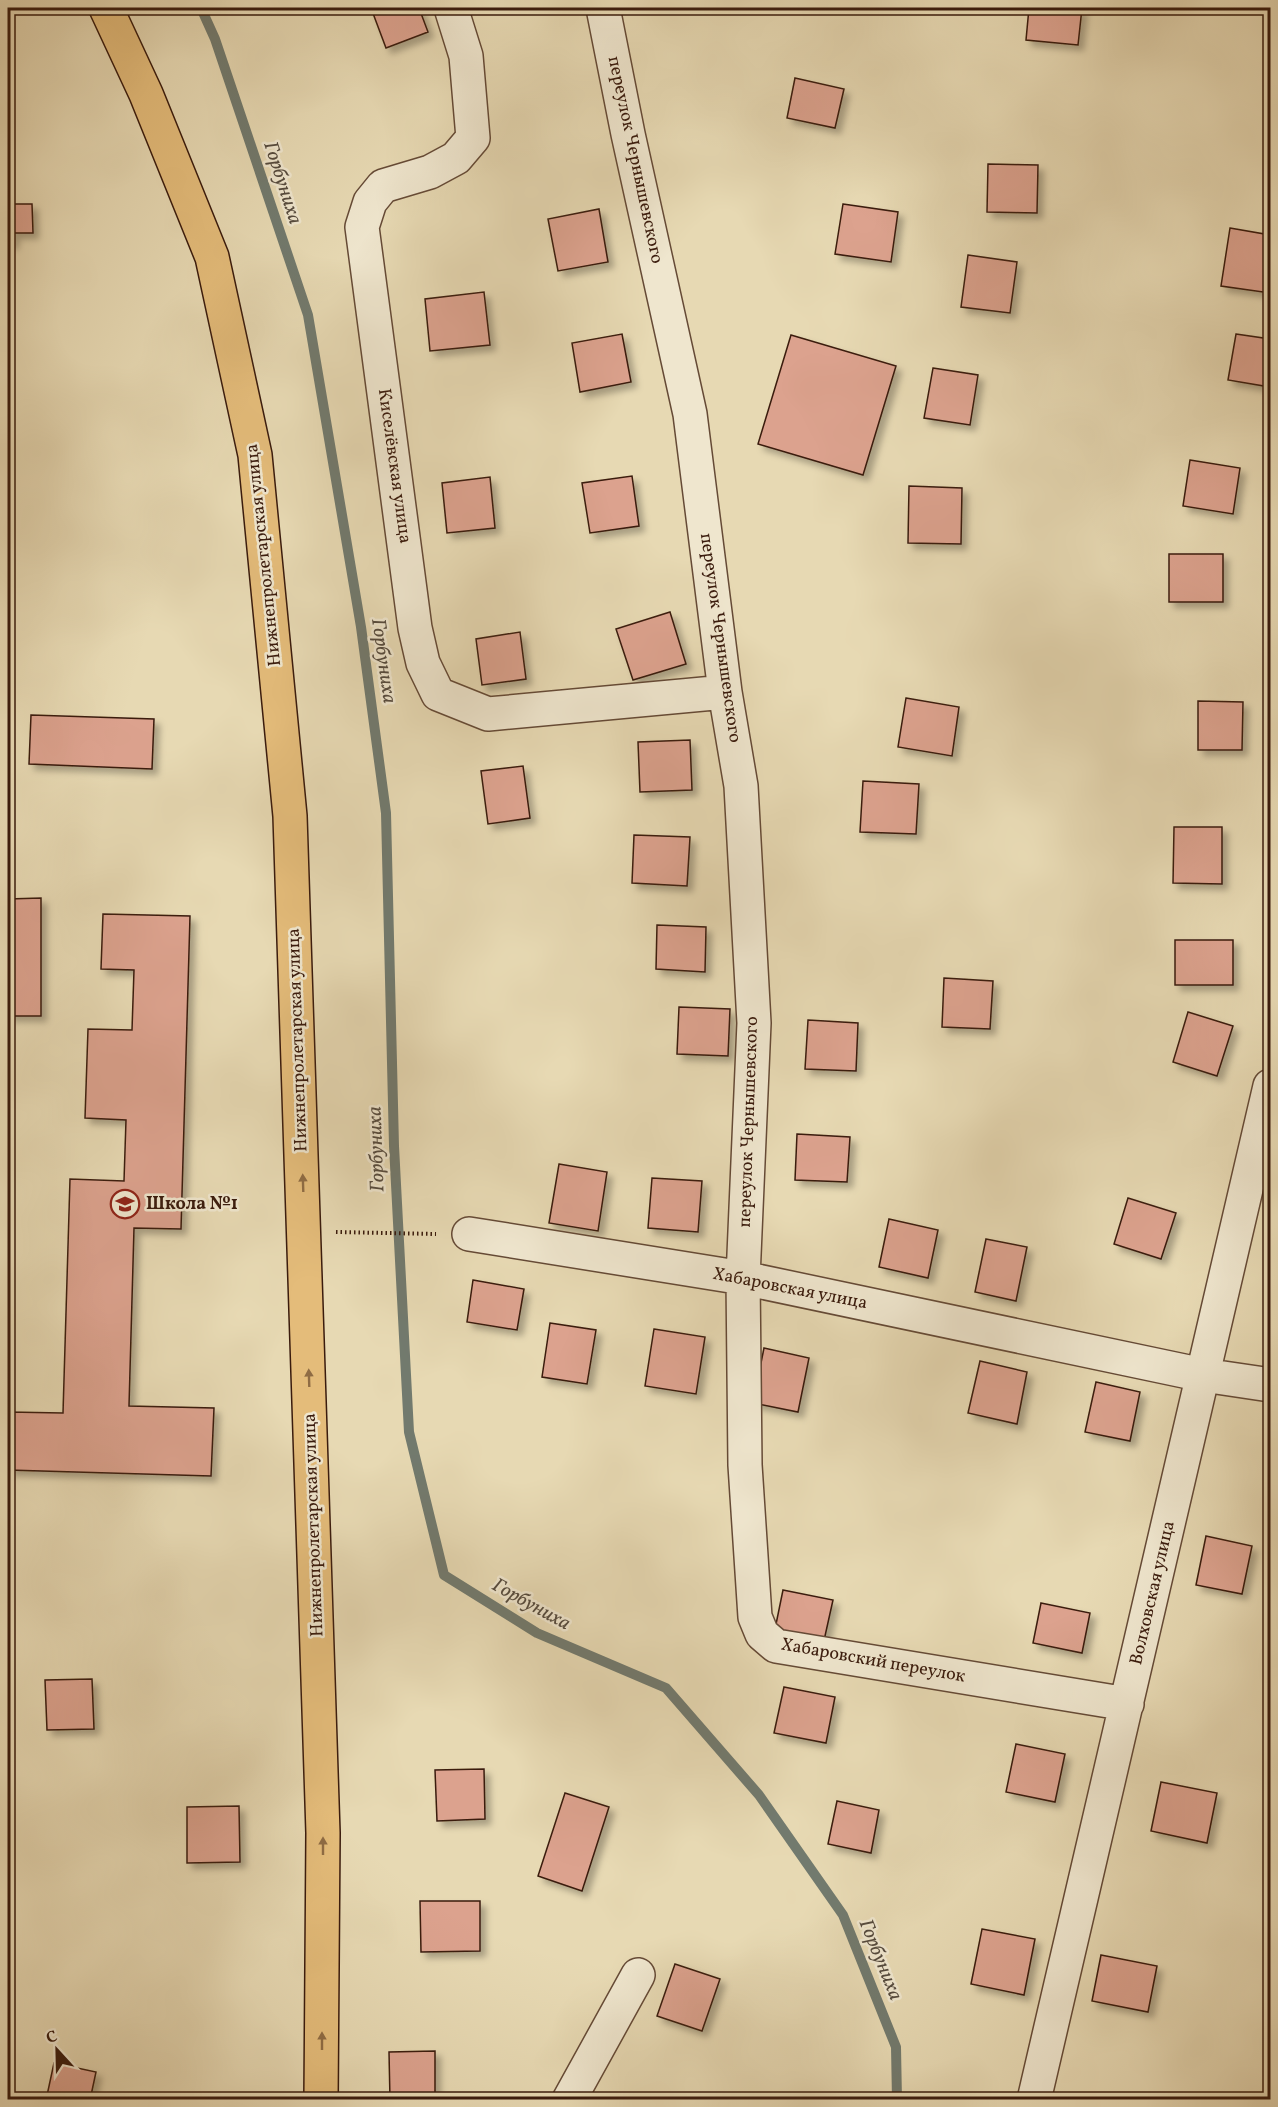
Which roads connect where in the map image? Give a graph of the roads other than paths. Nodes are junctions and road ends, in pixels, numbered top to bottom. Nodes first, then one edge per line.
1 (106, 8) edge
2 (450, 8) edge
3 (603, 8) edge
4 (725, 692) junction
5 (1270, 1086) edge
6 (469, 1234) road end
7 (743, 1278) junction
8 (1203, 1375) junction
9 (1270, 1384) edge
10 (1127, 1704) junction
11 (638, 1975) dead end
12 (321, 2100) edge
13 (569, 2100) edge
14 (1034, 2100) edge

12 -> 1 main road, Нижнепролетарская улица
2 - 4 street, Киселёвская улица
3 - 4 street, переулок Чернышевского
4 - 7 street, переулок Чернышевского
5 - 8 street, Волховская улица
6 - 7 street, Хабаровская улица
7 - 8 street, Хабаровская улица
7 - 10 street, Хабаровский переулок
8 - 9 street, Хабаровская улица
8 - 10 street, Волховская улица
10 - 14 street, Волховская улица
11 - 13 street

